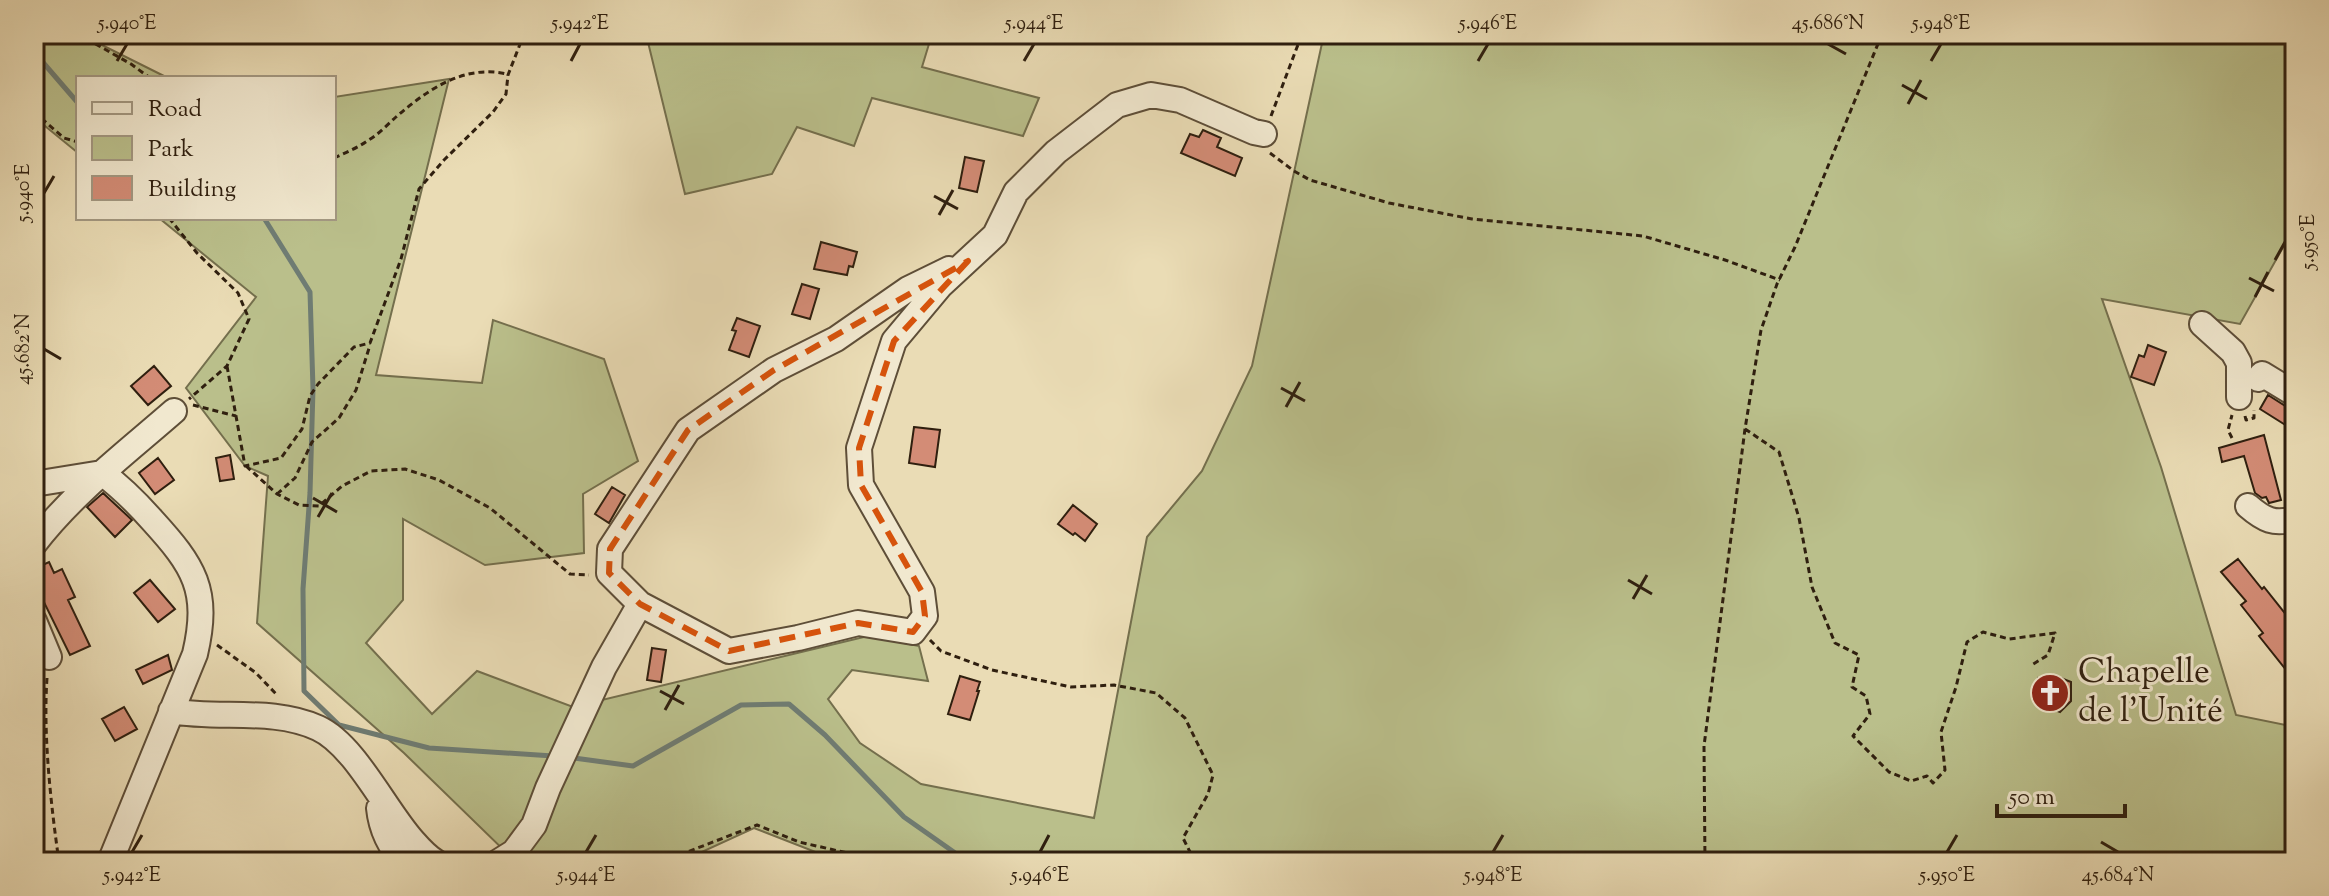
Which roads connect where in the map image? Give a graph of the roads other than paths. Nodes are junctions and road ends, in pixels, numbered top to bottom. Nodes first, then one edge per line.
1 (1264, 134) road end
2 (968, 261) junction
3 (2202, 324) dead end
4 (2258, 379) dead end
5 (2295, 394) edge
6 (2239, 397) dead end
7 (179, 407) road end
8 (102, 473) junction
9 (34, 484) edge
10 (2248, 506) dead end
11 (2295, 518) edge
12 (34, 544) edge
13 (640, 604) junction
14 (34, 621) edge
15 (49, 657) road end
16 (171, 711) junction
17 (378, 794) junction
18 (110, 862) edge
19 (405, 862) edge
20 (436, 862) edge
21 (498, 862) edge

1 - 2 street
2 - 13 street
2 - 13 street
3 - 6 street
4 - 5 street
7 - 8 street
8 - 9 street
8 - 12 street
8 - 16 street
10 - 11 street
13 - 21 street
14 - 15 street
16 - 17 street
16 - 18 street
17 - 19 street
17 - 20 street

